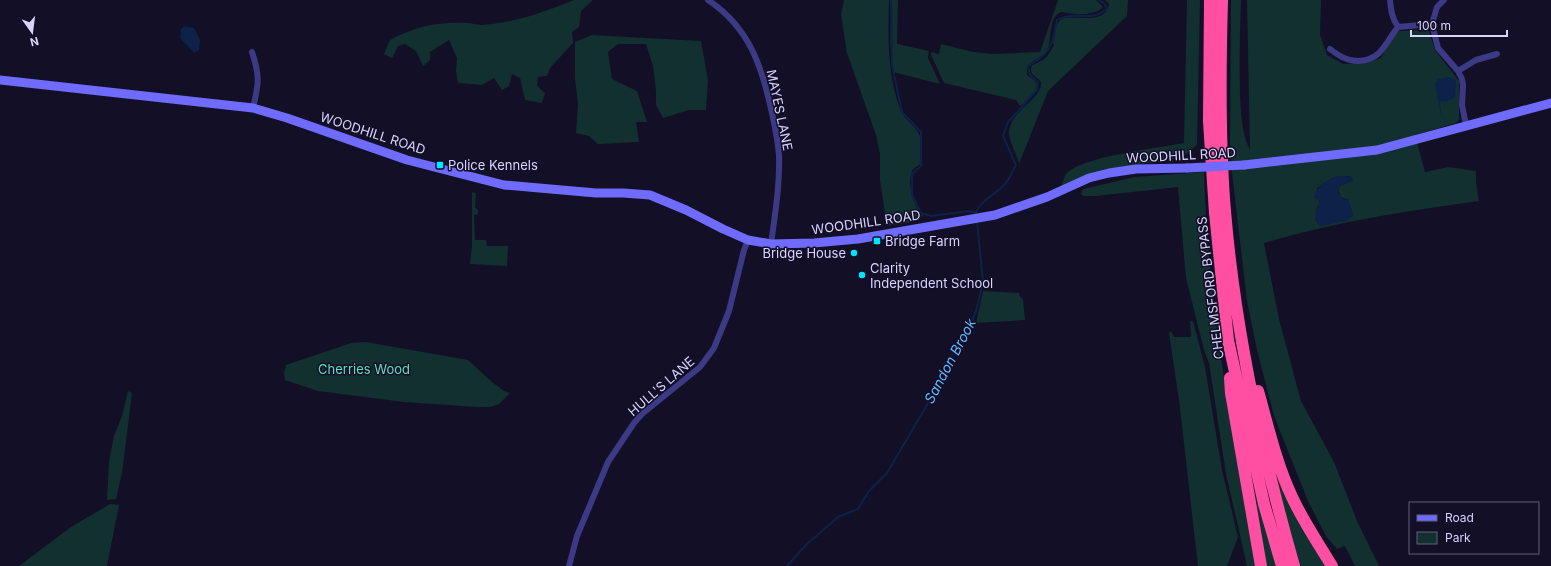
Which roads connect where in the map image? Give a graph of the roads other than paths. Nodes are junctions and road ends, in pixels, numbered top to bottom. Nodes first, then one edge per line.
1 (708, 0) edge
2 (1210, 0) edge
3 (1222, 0) edge
4 (1390, 0) edge
5 (1444, 0) edge
6 (1432, 24) junction
7 (1398, 27) junction
8 (1330, 49) dead end
9 (252, 52) dead end
10 (1497, 54) dead end
11 (1458, 71) junction
12 (0, 80) edge
13 (1551, 103) edge
14 (253, 108) junction
15 (1466, 125) junction
16 (748, 240) junction
17 (771, 244) junction
18 (1240, 326) junction
19 (1228, 340) junction
20 (568, 566) edge
21 (1261, 566) edge
22 (1282, 566) edge
23 (1294, 566) edge
24 (1332, 566) edge

1 - 17 street, MAYES LANE
2 - 19 highway, CHELMSFORD BYPASS
3 - 18 highway, CHELMSFORD BYPASS
4 - 7 street
5 - 6 street
6 - 7 street
6 - 11 street
7 - 8 street
9 - 14 street
10 - 11 street
11 - 15 street
12 - 14 street, WOODHILL ROAD
13 - 15 street, WOODHILL ROAD
14 - 16 street, WOODHILL ROAD
15 - 17 street, WOODHILL ROAD, bridge
16 - 17 street, WOODHILL ROAD
16 - 20 street, HULL'S LANE
18 - 23 highway, CHELMSFORD BYPASS
18 - 24 highway
19 - 21 highway
19 - 22 highway, CHELMSFORD BYPASS

